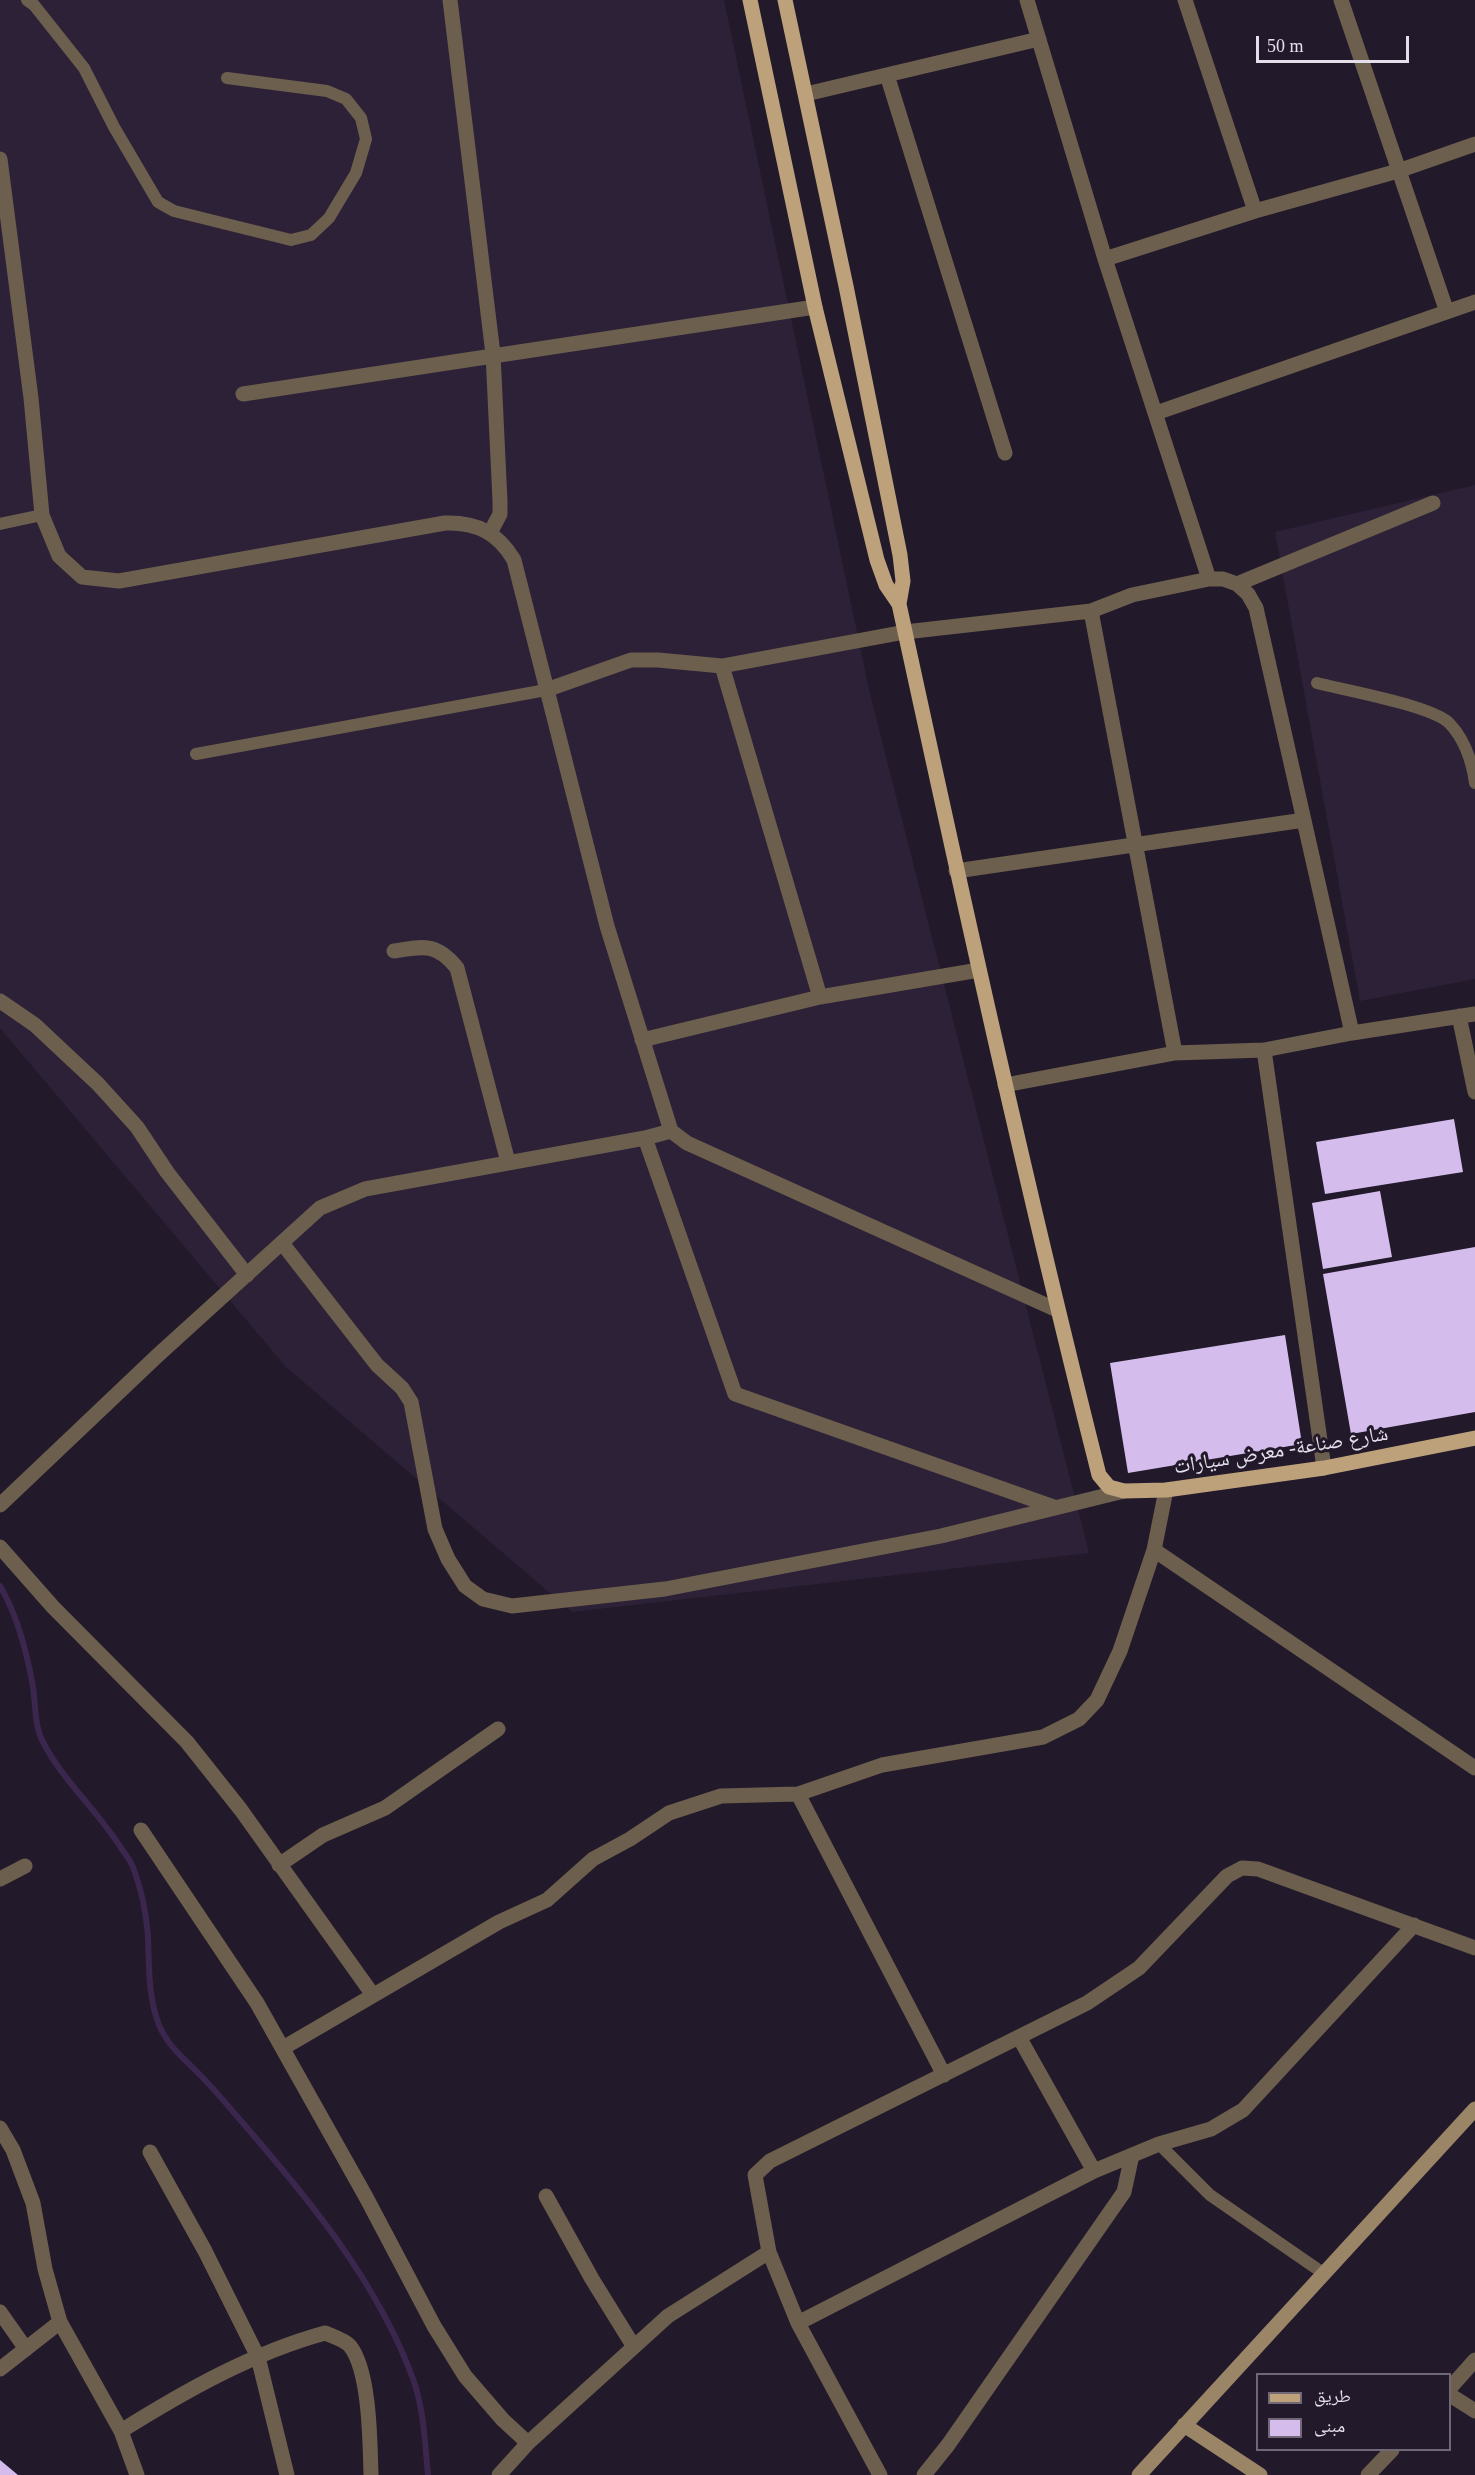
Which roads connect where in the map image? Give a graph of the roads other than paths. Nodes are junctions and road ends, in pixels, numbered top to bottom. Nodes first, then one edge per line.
1 (27, 0) edge
2 (450, 0) edge
3 (750, 0) edge
4 (785, 0) edge
5 (1027, 0) edge
6 (1185, 0) edge
7 (1341, 0) edge
8 (1039, 39) junction
9 (888, 75) junction
10 (227, 78) dead end
11 (806, 94) junction
12 (1475, 144) edge
13 (0, 159) edge
14 (1398, 171) junction
15 (2, 188) edge
16 (1255, 211) junction
17 (1105, 259) junction
18 (1475, 302) edge
19 (815, 307) junction
20 (1447, 312) junction
21 (493, 354) junction
22 (243, 394) dead end
23 (1156, 413) junction
24 (1005, 453) dead end
25 (1433, 502) dead end
26 (42, 514) junction
27 (0, 524) edge
28 (490, 532) junction
29 (1209, 579) junction
30 (1237, 584) junction
31 (899, 604) junction
32 (1091, 611) junction
33 (905, 632) junction
34 (722, 666) junction
35 (1317, 683) dead end
36 (546, 690) junction
37 (196, 754) dead end
38 (1475, 783) edge
39 (1304, 820) junction
40 (1134, 845) junction
41 (956, 871) junction
42 (394, 951) dead end
43 (979, 970) junction
44 (820, 997) junction
45 (0, 1001) edge
46 (1475, 1014) edge
47 (1459, 1016) junction
48 (1352, 1033) junction
49 (642, 1040) junction
50 (1264, 1050) junction
51 (1175, 1053) junction
52 (1005, 1085) junction
53 (1475, 1092) edge
54 (671, 1131) junction
55 (645, 1138) junction
56 (508, 1162) junction
57 (282, 1243) junction
58 (247, 1275) junction
59 (1057, 1310) junction
60 (1475, 1438) edge
61 (1324, 1468) junction
62 (1166, 1490) junction
63 (1124, 1491) junction
64 (0, 1505) edge
65 (1054, 1507) junction
66 (0, 1547) edge
67 (1154, 1550) junction
68 (498, 1729) dead end
69 (1475, 1768) edge
70 (798, 1794) junction
71 (141, 1830) dead end
72 (279, 1865) junction
73 (25, 1866) dead end
74 (0, 1879) edge
75 (1414, 1925) junction
76 (1475, 1948) edge
77 (373, 1995) junction
78 (1019, 2037) junction
79 (283, 2048) junction
80 (944, 2075) junction
81 (1475, 2109) edge
82 (0, 2128) edge
83 (1159, 2144) junction
84 (150, 2152) dead end
85 (1132, 2155) junction
86 (1094, 2171) junction
87 (546, 2196) dead end
88 (769, 2252) junction
89 (1323, 2273) junction
90 (0, 2312) edge
91 (60, 2322) junction
92 (798, 2323) junction
93 (634, 2347) junction
94 (26, 2349) junction
95 (258, 2357) junction
96 (1475, 2360) edge
97 (0, 2369) edge
98 (1451, 2386) edge
99 (1451, 2395) edge
100 (1475, 2411) edge
101 (1184, 2426) junction
102 (121, 2431) junction
103 (528, 2443) junction
104 (1391, 2451) edge
105 (137, 2475) edge
106 (287, 2475) edge
107 (371, 2475) edge
108 (499, 2475) edge
109 (880, 2475) edge
110 (924, 2475) edge
111 (1139, 2475) edge
112 (1260, 2475) edge
113 (1368, 2475) edge

1 - 10 lane
2 - 21 street
3 - 19 main road
4 - 11 main road
5 - 8 street
6 - 16 street
7 - 14 street
8 - 9 street
8 - 17 street
9 - 11 street
9 - 24 street
11 - 31 main road
12 - 14 street
13 - 15 street
14 - 16 street
14 - 20 street
15 - 26 street
16 - 17 street
17 - 23 street
18 - 20 street
19 - 21 street
19 - 31 main road
20 - 23 street
21 - 22 street
21 - 28 street
23 - 29 street
25 - 30 street
26 - 27 lane
26 - 28 street
28 - 36 street
29 - 30 street
29 - 32 street
30 - 39 street
31 - 33 main road
32 - 33 street
32 - 40 street
33 - 34 street
33 - 41 main road
34 - 36 street
34 - 44 street
35 - 38 lane
36 - 37 lane
36 - 49 street
39 - 40 street
39 - 48 street
40 - 41 street
40 - 51 street
41 - 43 main road
42 - 56 street
43 - 44 street
43 - 52 main road
44 - 49 street
45 - 58 street
46 - 47 street
47 - 48 street
47 - 53 street
48 - 50 street
49 - 54 street
50 - 51 street
50 - 61 street
51 - 52 street
52 - 59 main road
54 - 55 street
54 - 59 street
55 - 56 street
55 - 65 street
56 - 57 street
57 - 58 street
57 - 65 street
58 - 64 street
59 - 63 main road
60 - 61 main road, شارع صناعة- معرض سيارات
61 - 62 main road, شارع صناعة- معرض سيارات
62 - 63 main road, شارع صناعة- معرض سيارات
62 - 67 street
63 - 65 street
66 - 72 street
67 - 69 street
67 - 70 street
68 - 72 street
70 - 77 street
70 - 80 street
71 - 79 street
72 - 77 street
73 - 74 street
75 - 76 street
75 - 78 street
75 - 83 street
77 - 79 street
78 - 80 street
78 - 86 street
79 - 103 street
80 - 88 street
81 - 89 main road
82 - 91 street
83 - 85 street
83 - 89 lane
84 - 95 street
85 - 86 street
85 - 110 street
86 - 92 street
87 - 93 street
88 - 92 street
88 - 93 street
89 - 101 main road
90 - 94 street
91 - 94 street
91 - 102 street
92 - 109 street
93 - 103 street
94 - 97 street
95 - 102 street
95 - 106 street
95 - 107 street
96 - 98 street
99 - 100 street
101 - 111 main road
101 - 112 main road
102 - 105 street
103 - 108 street
104 - 113 street

